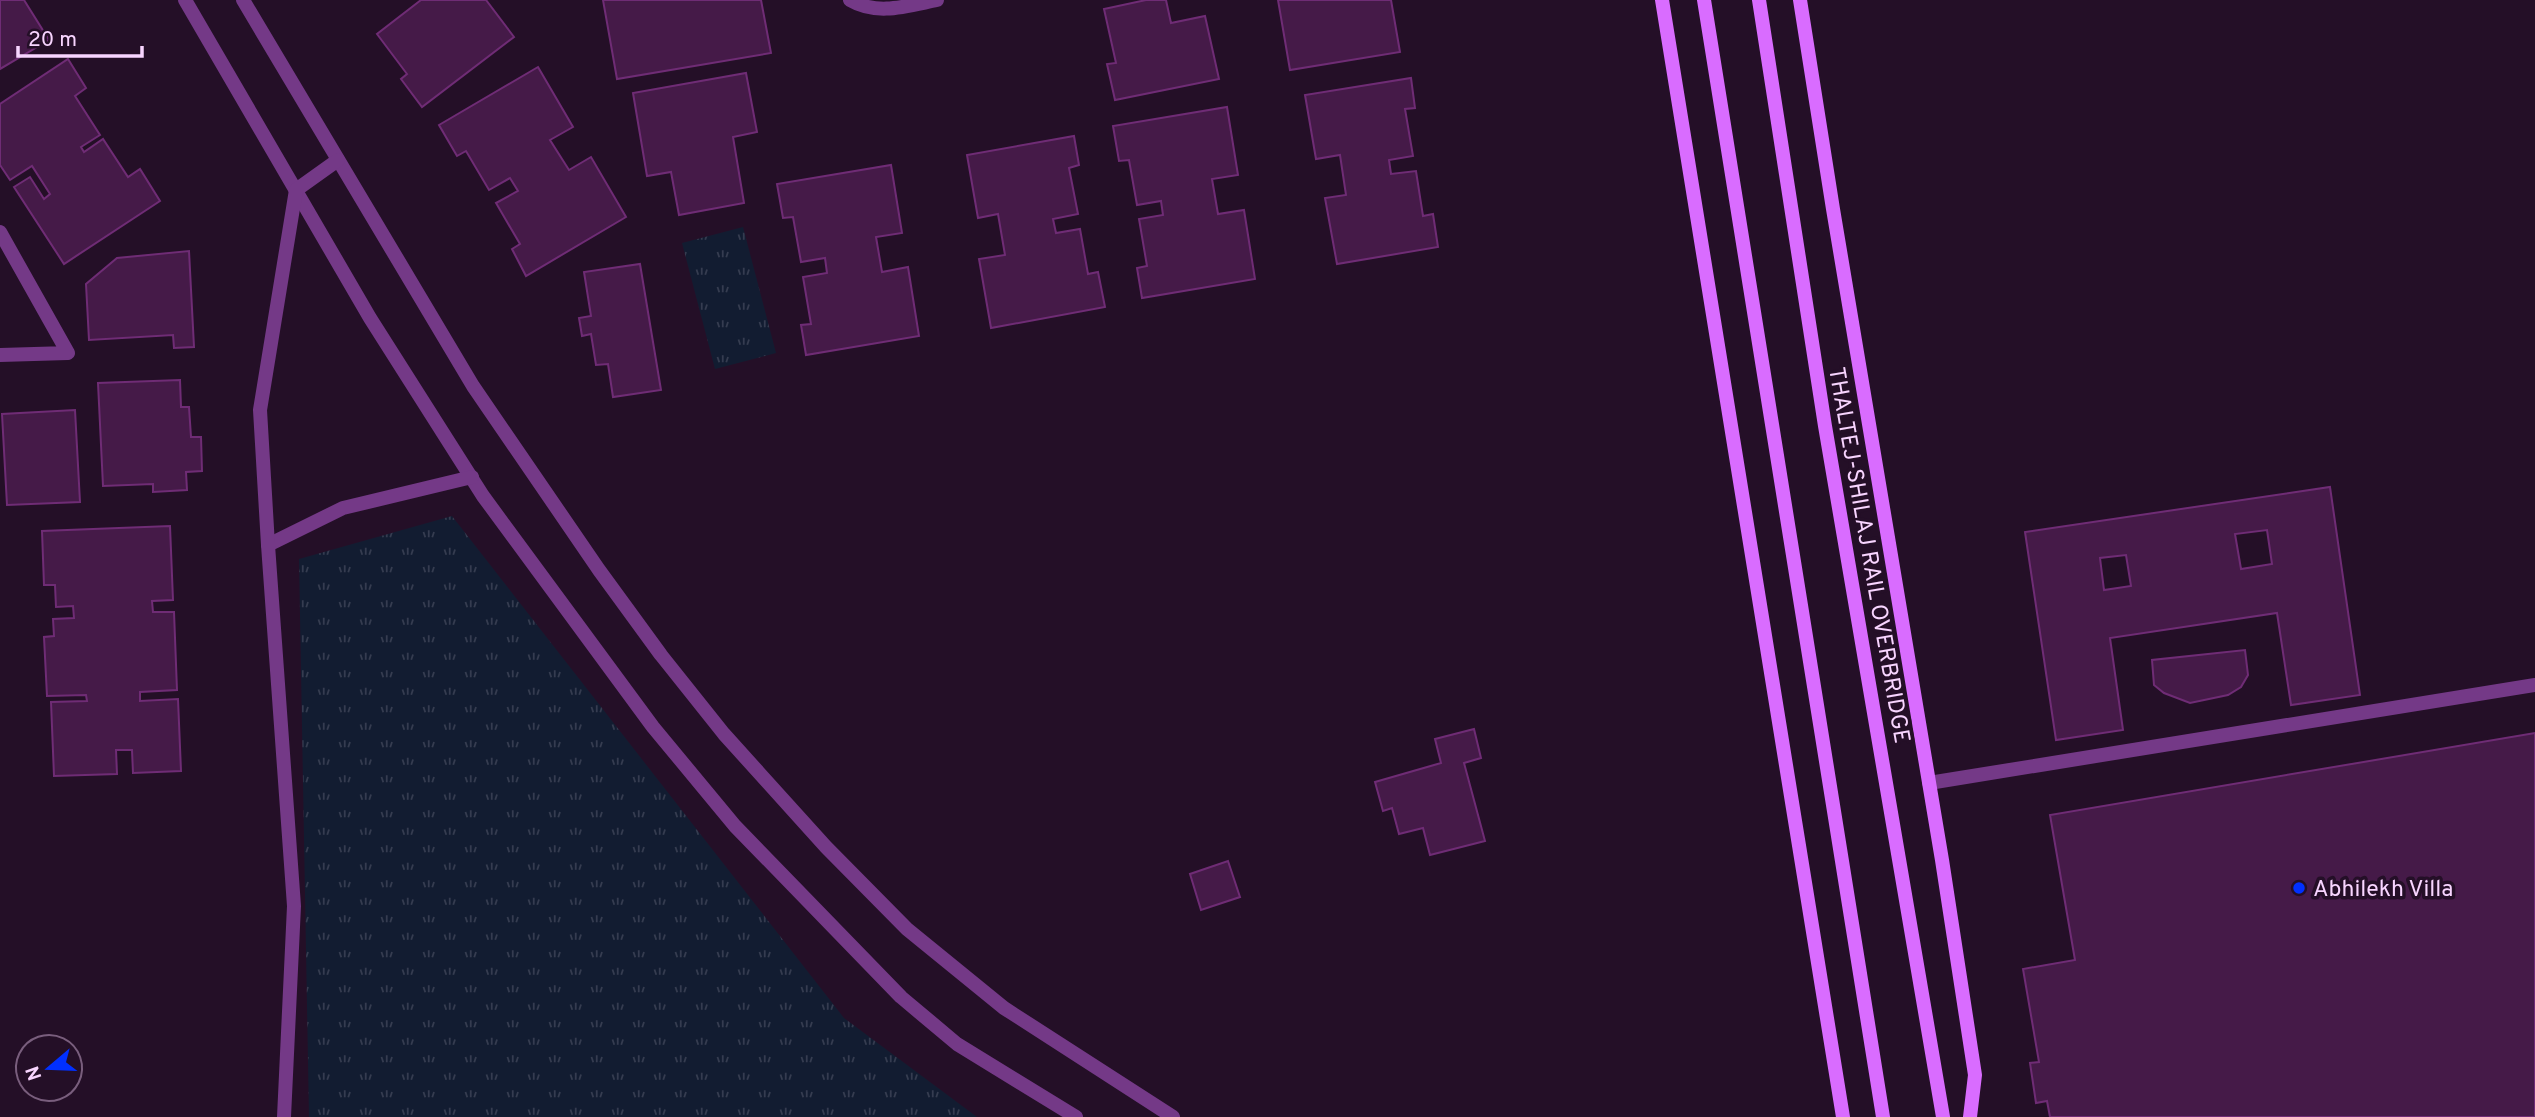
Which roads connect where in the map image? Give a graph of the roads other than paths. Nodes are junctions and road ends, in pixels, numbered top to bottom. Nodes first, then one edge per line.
1 (185, 0) edge
2 (243, 0) edge
3 (850, 0) edge
4 (937, 0) edge
5 (1662, 0) edge
6 (1704, 0) edge
7 (1759, 0) edge
8 (1800, 0) edge
9 (338, 160) junction
10 (296, 190) junction
11 (0, 232) edge
12 (0, 355) edge
13 (472, 477) junction
14 (268, 545) junction
15 (2535, 685) edge
16 (1929, 783) junction
17 (284, 1117) edge
18 (1076, 1117) edge
19 (1173, 1117) edge
20 (1843, 1117) edge
21 (1883, 1117) edge
22 (1943, 1117) edge
23 (1970, 1117) edge

1 - 10 street
2 - 9 street
3 - 4 street
5 - 20 main road
6 - 21 main road
7 - 22 main road, THALTEJ-SHILAJ RAIL OVERBRIDGE
8 - 16 main road
9 - 10 street
9 - 19 street
10 - 13 street
10 - 14 street
11 - 12 street
13 - 14 street
13 - 18 street
14 - 17 street
15 - 16 street
16 - 23 main road

